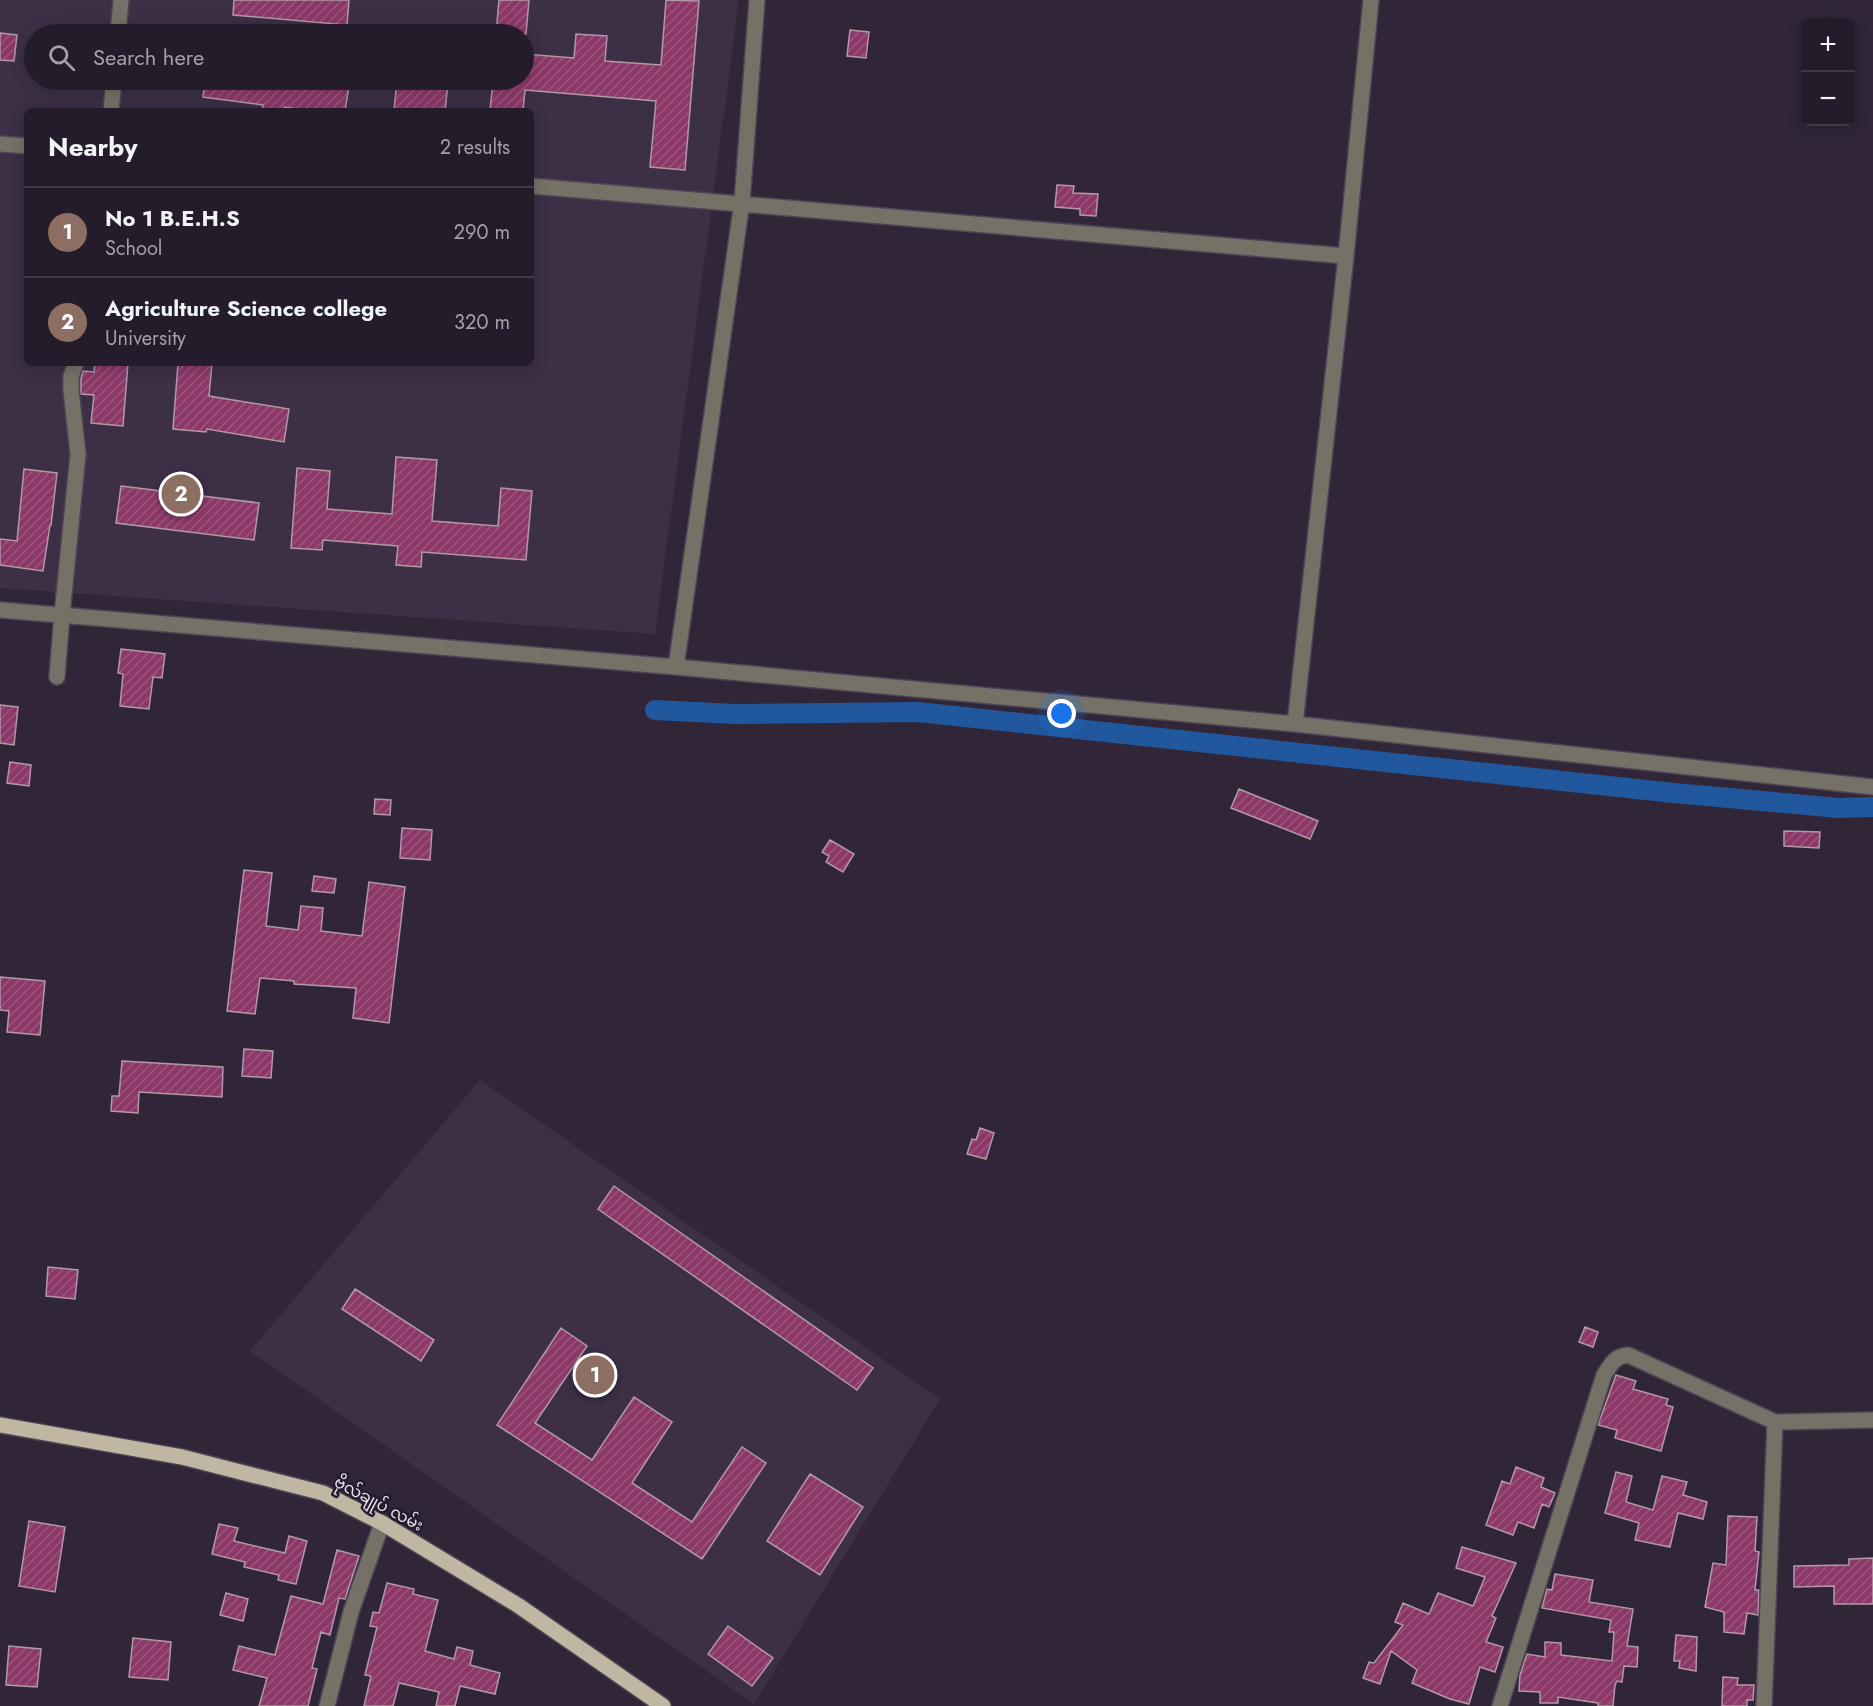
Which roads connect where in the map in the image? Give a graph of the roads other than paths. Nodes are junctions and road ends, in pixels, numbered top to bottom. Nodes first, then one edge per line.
1 (121, 0) edge
2 (757, 0) edge
3 (1371, 0) edge
4 (119, 24) edge
5 (113, 90) edge
6 (111, 108) edge
7 (0, 144) edge
8 (24, 146) edge
9 (534, 186) edge
10 (741, 202) junction
11 (1346, 256) junction
12 (75, 366) edge
13 (0, 610) edge
14 (62, 615) junction
15 (676, 667) junction
16 (57, 677) dead end
17 (1294, 724) junction
18 (1873, 787) edge
19 (1873, 1420) edge
20 (1775, 1422) junction
21 (0, 1425) edge
22 (382, 1523) junction
23 (327, 1706) edge
24 (663, 1706) edge
25 (1500, 1706) edge
26 (1764, 1706) edge

1 - 4 street
2 - 10 street
3 - 11 street
5 - 6 street
7 - 8 street
9 - 10 street
10 - 11 street
10 - 15 street
11 - 17 street
12 - 14 street
13 - 14 street
14 - 15 street
14 - 16 street
15 - 17 street
17 - 18 street
19 - 20 street
20 - 25 street
20 - 26 street
21 - 22 main road, ဗိုလ်ချုပ် လမ်း
22 - 23 street
22 - 24 main road, ဗိုလ်ချုပ် လမ်း

